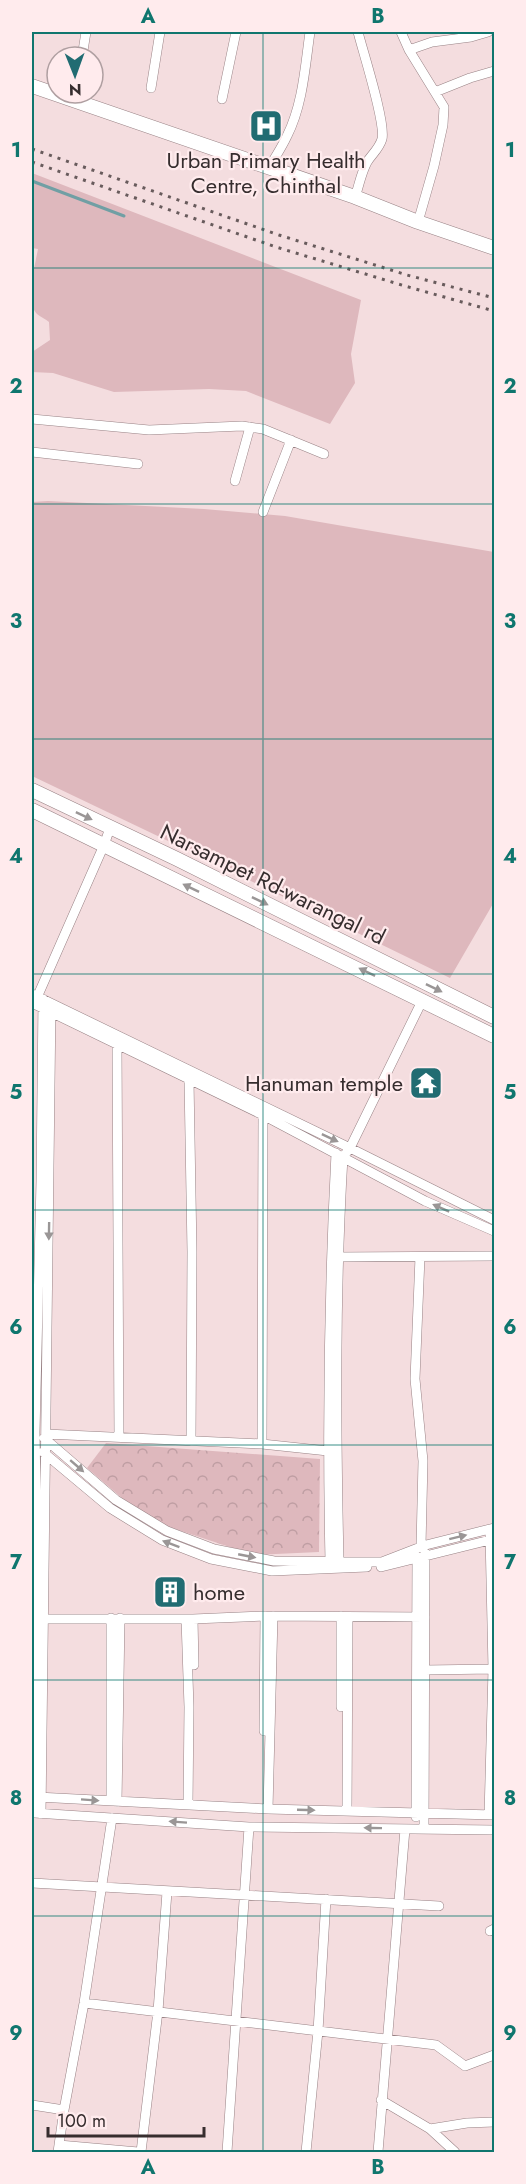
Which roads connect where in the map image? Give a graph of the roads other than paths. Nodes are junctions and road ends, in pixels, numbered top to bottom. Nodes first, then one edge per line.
1 (160, 32) edge
2 (236, 32) edge
3 (310, 32) edge
4 (358, 32) edge
5 (401, 32) edge
6 (488, 32) edge
7 (410, 50) junction
8 (495, 71) edge
9 (32, 86) edge
10 (151, 88) dead end
11 (435, 92) junction
12 (222, 99) dead end
13 (269, 168) junction
14 (355, 197) junction
15 (418, 222) junction
16 (495, 248) edge
17 (32, 418) edge
18 (250, 427) junction
19 (291, 440) junction
20 (32, 452) edge
21 (324, 454) dead end
22 (138, 464) dead end
23 (235, 481) dead end
24 (263, 512) dead end
25 (32, 790) edge
26 (32, 810) edge
27 (110, 828) junction
28 (104, 845) junction
29 (423, 999) junction
30 (40, 1003) edge
31 (495, 1017) edge
32 (495, 1036) edge
33 (117, 1045) junction
34 (189, 1080) junction
35 (263, 1115) junction
36 (350, 1148) junction
37 (339, 1155) junction
38 (495, 1220) edge
39 (495, 1231) edge
40 (495, 1256) edge
41 (337, 1257) junction
42 (420, 1257) junction
43 (40, 1258) edge
44 (40, 1434) edge
45 (119, 1437) junction
46 (191, 1441) junction
47 (34, 1444) edge
48 (262, 1444) junction
49 (328, 1450) junction
50 (46, 1454) junction
51 (493, 1529) edge
52 (492, 1539) edge
53 (423, 1546) junction
54 (421, 1557) junction
55 (334, 1561) junction
56 (38, 1614) edge
57 (269, 1616) junction
58 (344, 1616) junction
59 (421, 1617) junction
60 (116, 1618) junction
61 (190, 1619) junction
62 (494, 1669) edge
63 (425, 1670) junction
64 (36, 1797) edge
65 (114, 1802) junction
66 (191, 1805) junction
67 (266, 1809) junction
68 (344, 1811) junction
69 (35, 1813) edge
70 (420, 1814) junction
71 (492, 1815) edge
72 (112, 1818) junction
73 (249, 1827) junction
74 (405, 1829) junction
75 (420, 1829) junction
76 (495, 1830) edge
77 (32, 1883) edge
78 (100, 1889) junction
79 (167, 1892) junction
80 (244, 1895) junction
81 (326, 1899) junction
82 (400, 1905) junction
83 (439, 1906) dead end
84 (84, 2003) junction
85 (159, 2011) junction
86 (236, 2022) junction
87 (318, 2031) junction
88 (388, 2039) junction
89 (495, 2055) edge
90 (381, 2100) junction
91 (32, 2105) edge
92 (64, 2110) junction
93 (495, 2122) edge
94 (430, 2130) junction
95 (59, 2149) edge
96 (139, 2152) edge
97 (228, 2152) edge
98 (306, 2152) edge
99 (378, 2152) edge
100 (455, 2152) edge

1 - 10 street
2 - 12 street
3 - 13 street
4 - 14 street
5 - 7 street
6 - 7 street
7 - 11 street
8 - 11 street
9 - 13 main road
11 - 15 street
13 - 14 main road
14 - 15 main road
15 - 16 main road
17 - 18 street
18 - 19 street
18 - 23 street
19 - 21 street
19 - 24 street
20 - 22 street
25 -> 27 main road, Narsampet Rd-warangal rd
26 - 28 main road, Narsampet Rd-warangal rd
27 - 28 street
27 -> 31 main road, Narsampet Rd-warangal rd
29 -> 28 main road, Narsampet Rd-warangal rd
28 - 30 street
29 - 32 main road, Narsampet Rd-warangal rd
29 - 36 street
30 - 33 street
30 -> 36 street
30 - 43 street
33 - 34 street
33 - 45 street
34 - 35 street
34 - 46 street
35 - 37 street
35 - 48 street
36 - 37 street
36 - 38 street
39 -> 37 street
37 - 41 street
37 - 49 street
40 - 42 street
41 - 42 street
41 - 55 street
42 - 53 street
43 - 44 street
44 - 45 street
44 - 47 street
44 - 50 street
44 -> 55 street
45 - 46 street
46 - 48 street
47 - 50 street
47 - 56 street
48 - 49 street
49 - 55 street
54 -> 50 street
50 - 56 street
51 - 52 street
53 -> 51 street
52 - 54 street
52 - 62 street
53 - 54 street
53 - 55 street
54 - 59 street
56 - 60 street
56 - 64 street
57 - 58 street
57 - 61 street
57 - 67 street
58 - 59 street
58 - 68 street
59 - 63 street
59 - 70 street
60 - 61 street
60 - 65 street
61 - 66 street
62 - 63 street
62 - 71 street
63 - 70 street
64 -> 65 street
64 - 69 street
65 - 66 street
66 - 67 street
67 -> 68 street
68 - 70 street
69 - 72 street
70 - 71 street
70 - 75 street
73 -> 72 street
72 - 78 street
74 -> 73 street
73 - 80 street
74 - 75 street
74 - 82 street
75 - 76 street
77 - 78 street
78 - 79 street
78 - 84 street
79 - 80 street
79 - 85 street
80 - 81 street
80 - 86 street
81 - 82 street
81 - 87 street
82 - 83 street
82 - 88 street
84 - 85 street
84 - 92 street
85 - 86 street
85 - 96 street
86 - 87 street
86 - 97 street
87 - 88 street
87 - 98 street
88 - 89 street
88 - 90 street
90 - 94 street
90 - 99 street
91 - 92 street
92 - 95 street
93 - 94 street
94 - 100 street
95 - 96 street

